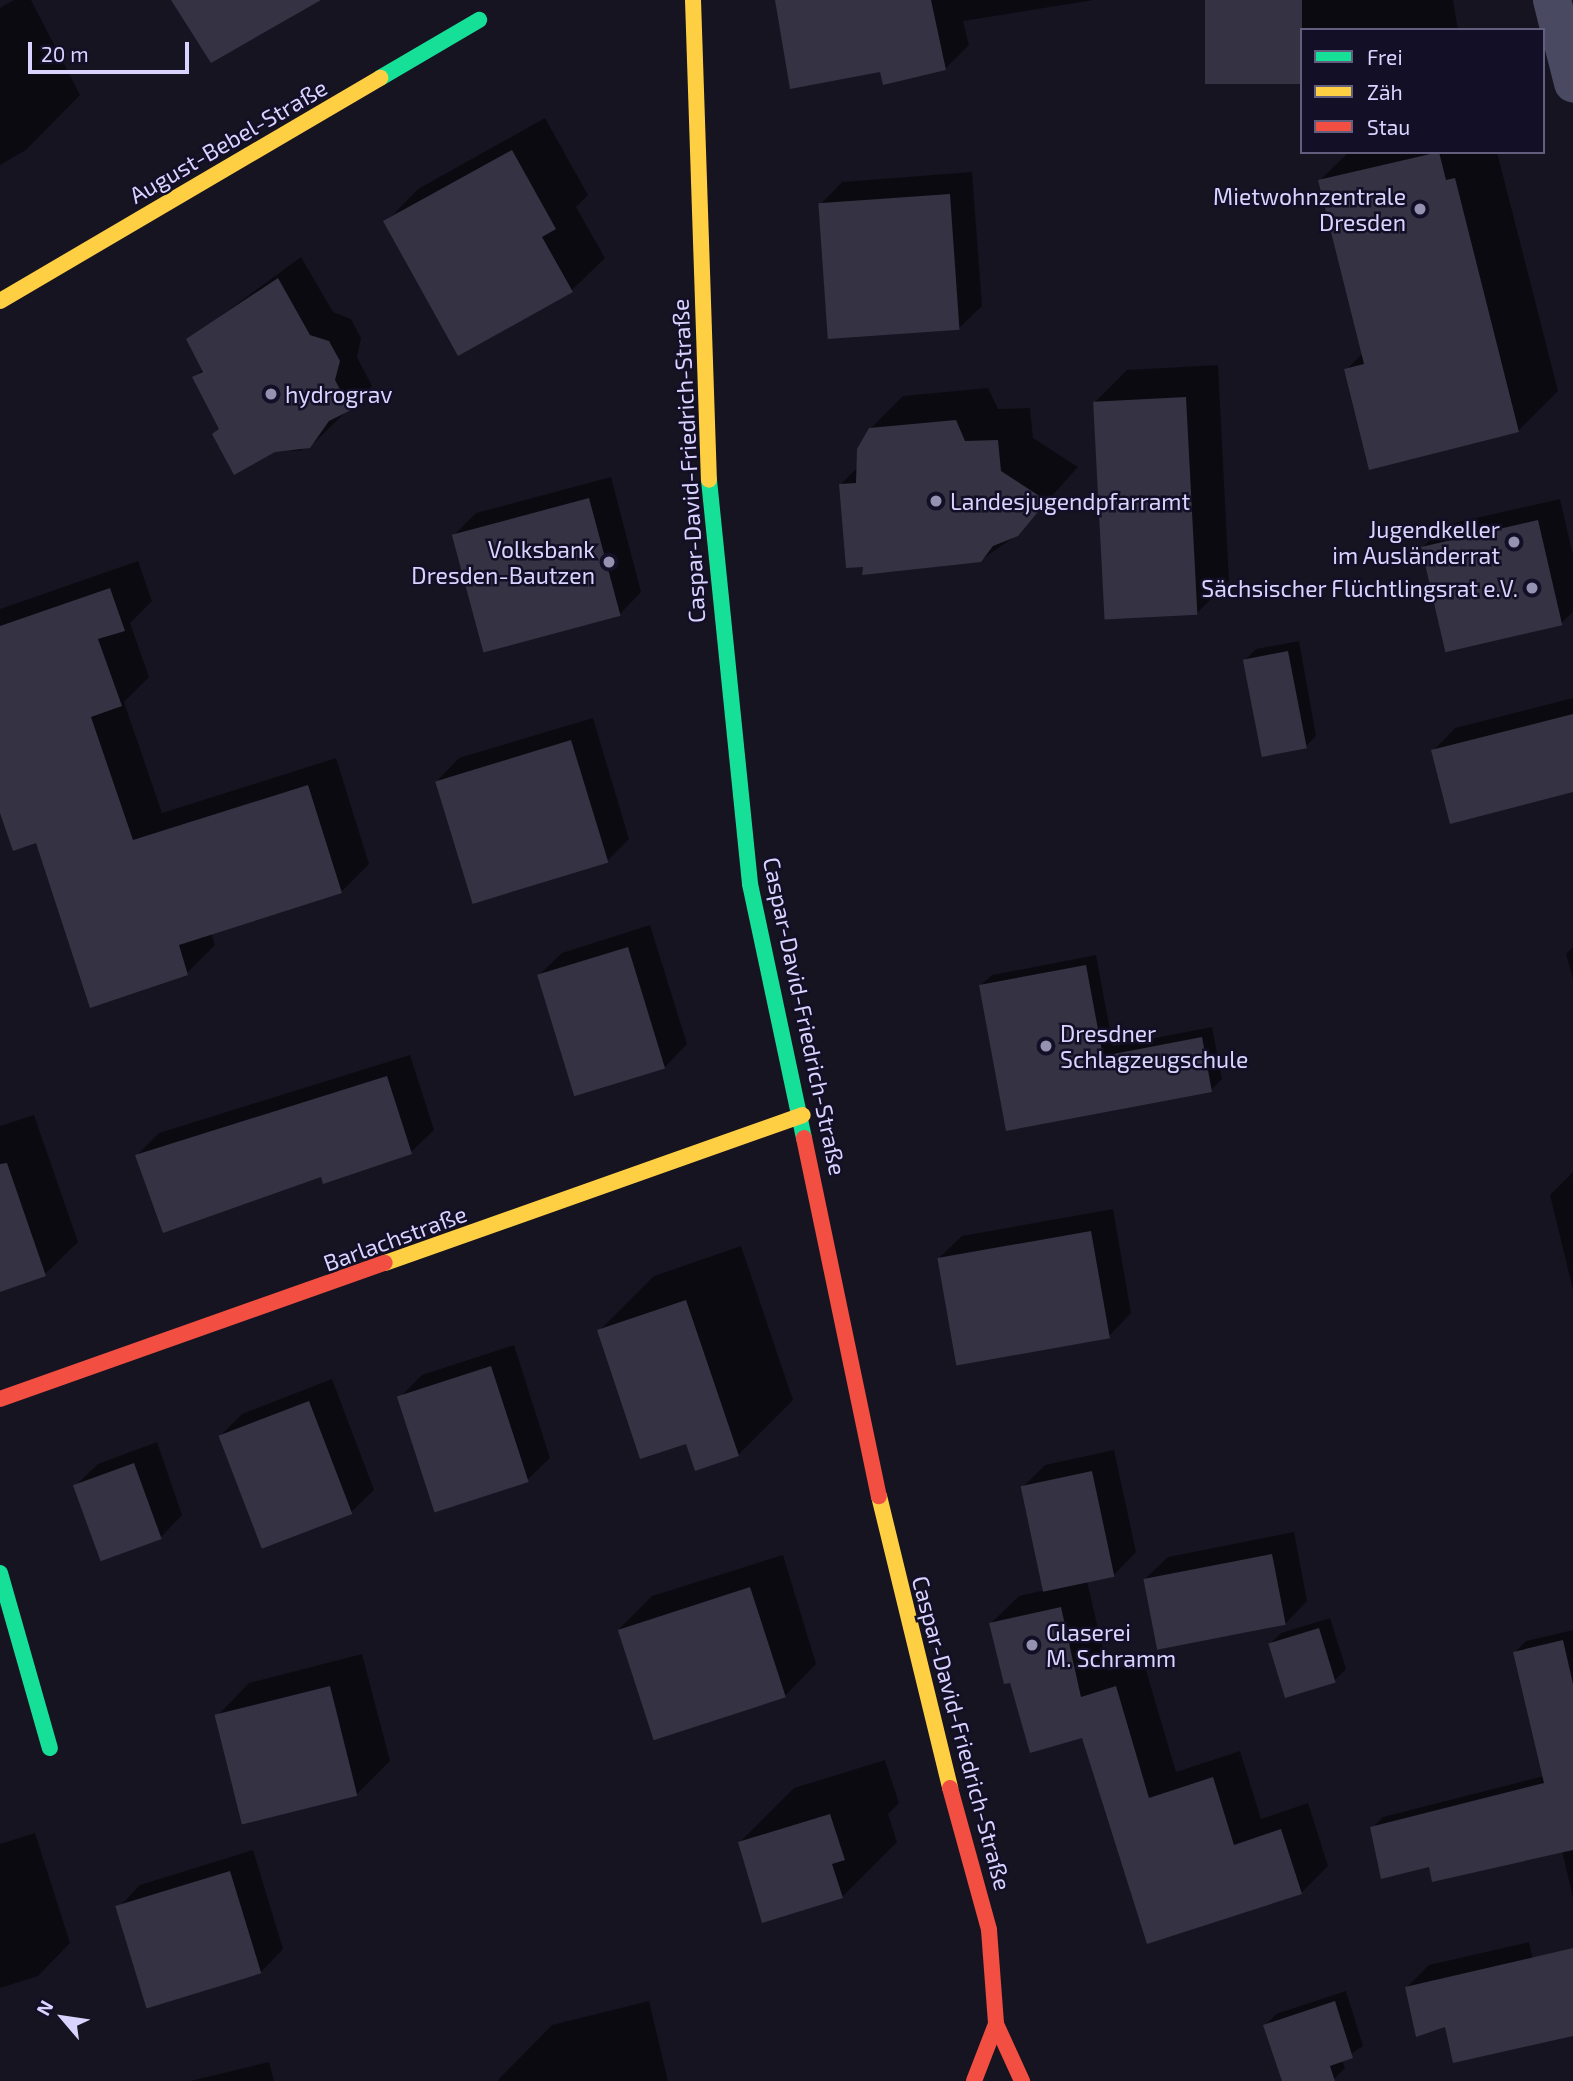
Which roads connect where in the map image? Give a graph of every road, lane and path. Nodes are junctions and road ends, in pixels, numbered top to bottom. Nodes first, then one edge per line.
1 (693, 0) edge
2 (1552, 0) edge
3 (479, 20) dead end
4 (1573, 83) edge
5 (0, 301) edge
6 (803, 1115) junction
7 (0, 1399) edge
8 (0, 1573) edge
9 (50, 1748) dead end
10 (996, 2024) junction
11 (974, 2081) edge
12 (1022, 2081) edge

1 - 6 street, Caspar-David-Friedrich-Straße
2 - 4 street
3 - 5 street, August-Bebel-Straße
6 - 7 street, Barlachstraße
6 - 10 street, Caspar-David-Friedrich-Straße
8 - 9 street
10 - 11 street, Caspar-David-Friedrich-Straße
10 - 12 street, Caspar-David-Friedrich-Straße

